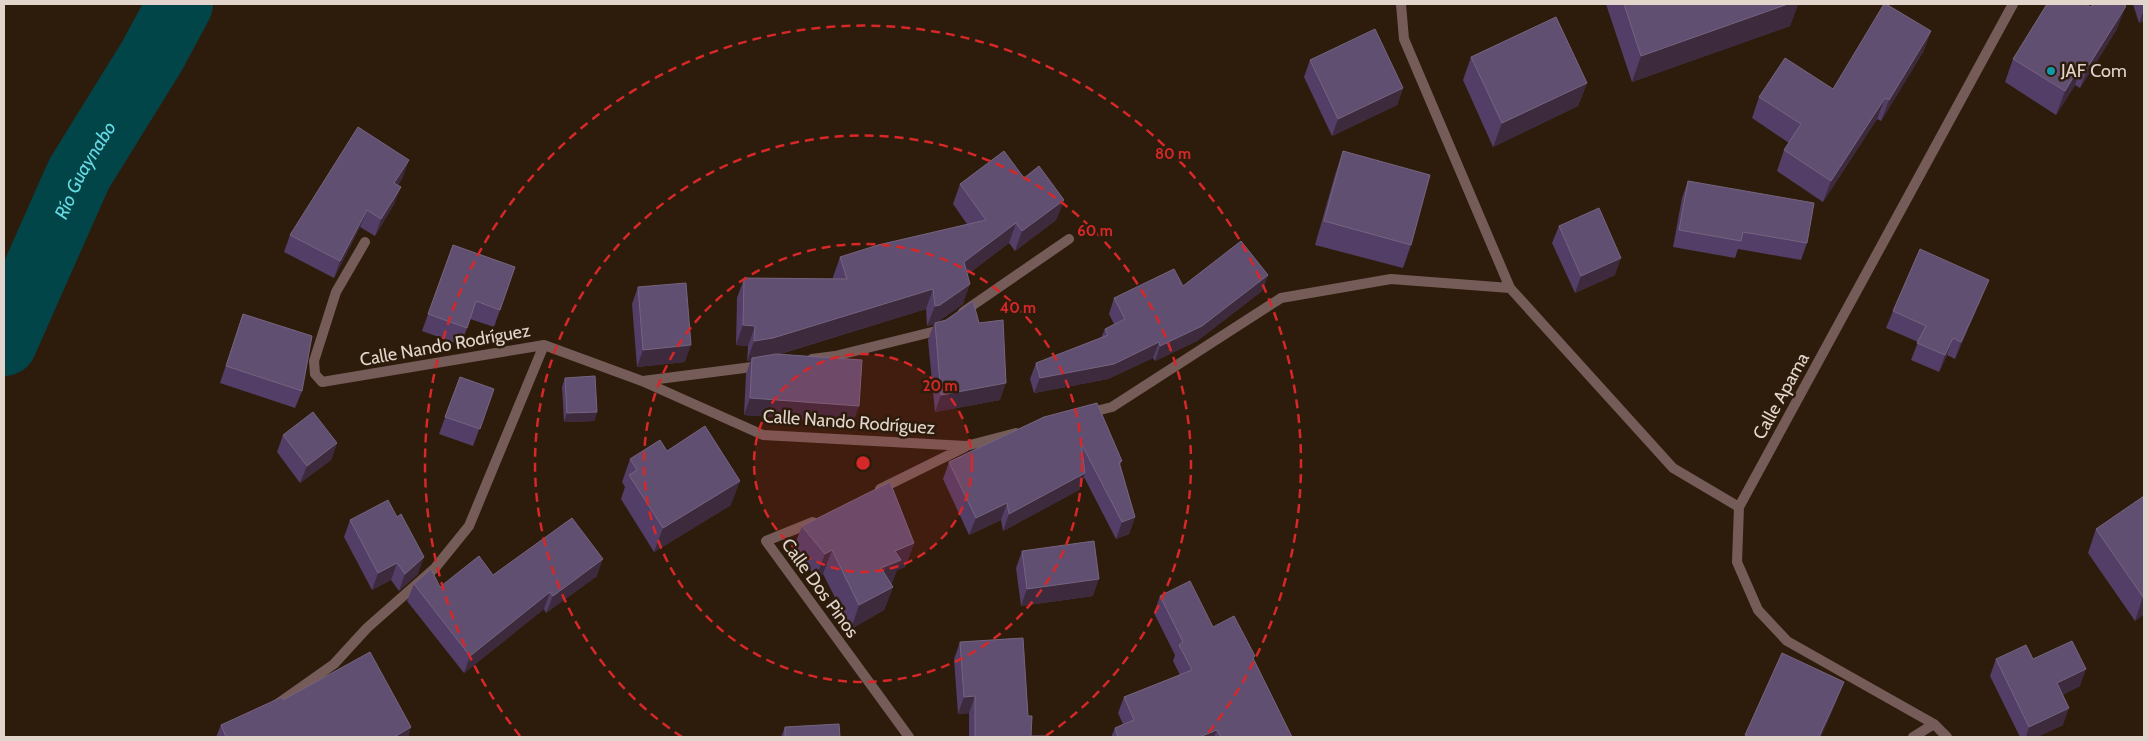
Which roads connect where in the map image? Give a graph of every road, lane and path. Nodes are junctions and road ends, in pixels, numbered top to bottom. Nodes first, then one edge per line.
1 (1401, 4) edge
2 (2013, 4) edge
3 (1069, 239) dead end
4 (365, 242) dead end
5 (1510, 288) junction
6 (544, 344) junction
7 (797, 361) edge
8 (768, 365) edge
9 (642, 381) junction
10 (1076, 416) edge
11 (1030, 429) edge
12 (966, 446) junction
13 (868, 495) edge
14 (1739, 506) junction
15 (824, 517) edge
16 (263, 714) edge
17 (1934, 724) junction
18 (909, 737) edge
19 (1914, 737) edge
20 (1946, 737) edge

1 - 5 street
2 - 14 street, Calle Apama
3 - 7 street
4 - 6 street, Calle Nando Rodríguez
5 - 10 street
5 - 14 street
6 - 9 street, Calle Nando Rodríguez
6 - 16 street
8 - 9 street
9 - 12 street, Calle Nando Rodríguez
11 - 12 street, Calle Nando Rodríguez
12 - 13 street
14 - 17 street, Calle Apama
15 - 18 street, Calle Dos Pinos
17 - 19 street
17 - 20 street, Calle Apama

